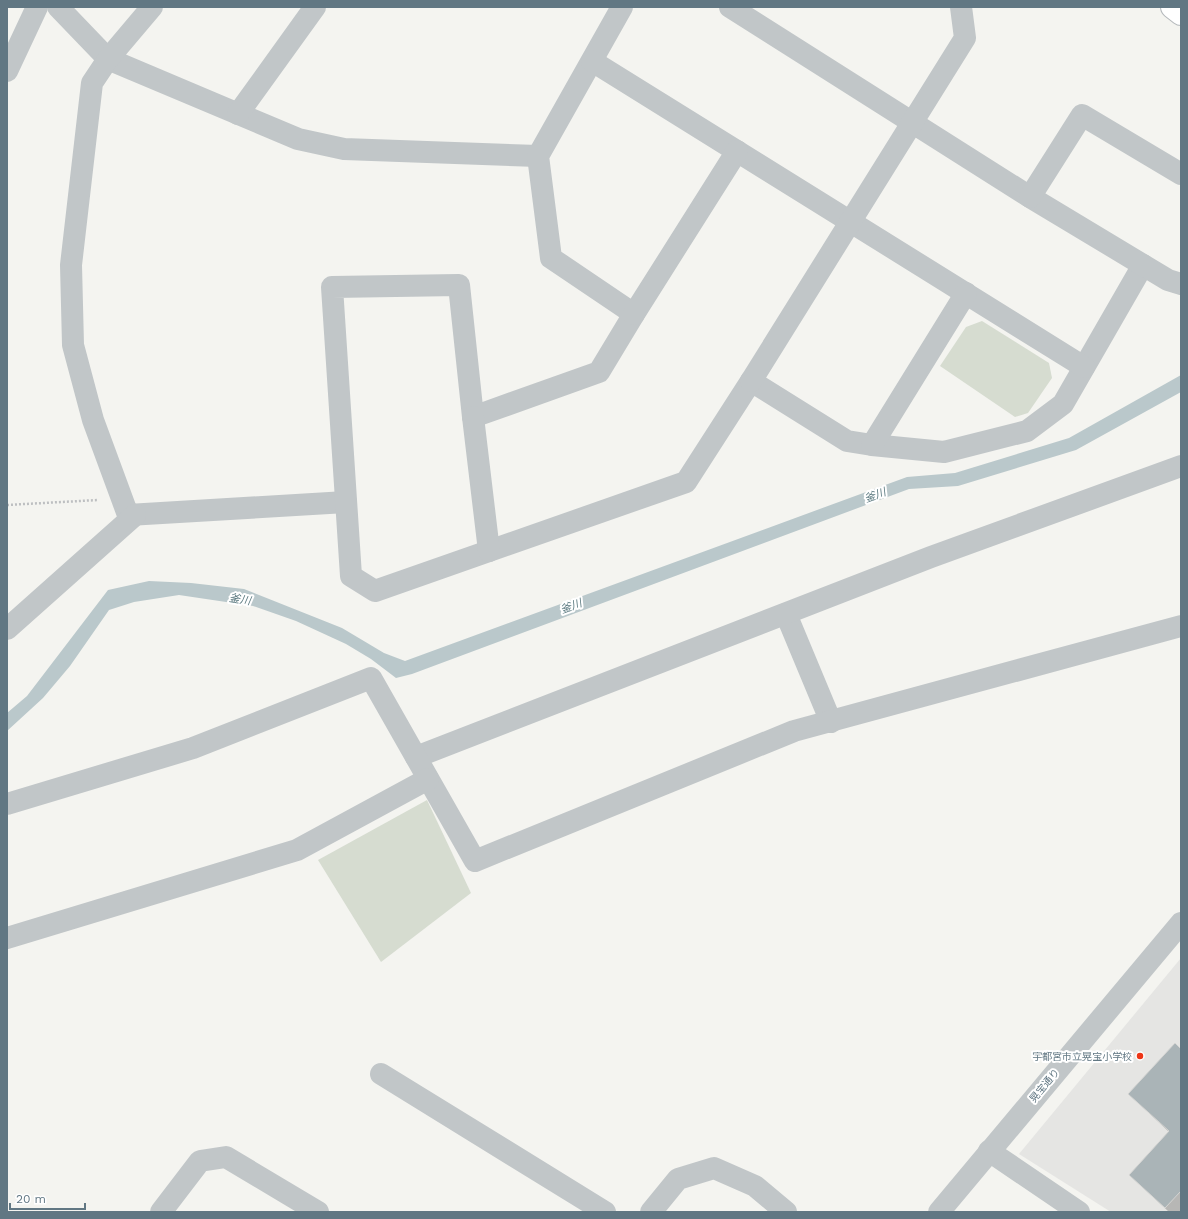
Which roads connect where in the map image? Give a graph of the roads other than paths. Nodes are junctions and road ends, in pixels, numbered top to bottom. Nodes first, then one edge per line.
1 (37, 7) edge
2 (58, 7) edge
3 (152, 7) edge
4 (315, 7) edge
5 (622, 7) edge
6 (730, 7) edge
7 (961, 7) edge
8 (1172, 7) edge
9 (1181, 14) edge
10 (108, 59) junction
11 (592, 61) junction
12 (7, 71) edge
13 (238, 114) junction
14 (913, 123) junction
15 (737, 151) junction
16 (538, 156) junction
17 (1181, 174) edge
18 (1030, 197) junction
19 (851, 222) junction
20 (1143, 265) junction
21 (1181, 284) edge
22 (966, 293) junction
23 (634, 314) junction
24 (1084, 367) junction
25 (751, 381) junction
26 (473, 417) junction
27 (872, 445) junction
28 (1181, 466) edge
29 (346, 502) junction
30 (128, 507) junction
31 (489, 551) junction
32 (786, 614) junction
33 (1181, 626) edge
34 (7, 629) edge
35 (831, 722) junction
36 (416, 757) junction
37 (428, 779) junction
38 (7, 804) edge
39 (1181, 923) edge
40 (7, 938) edge
41 (381, 1074) dead end
42 (989, 1151) junction
43 (161, 1212) edge
44 (318, 1212) edge
45 (605, 1212) edge
46 (651, 1212) edge
47 (786, 1212) edge
48 (939, 1212) edge
49 (1079, 1212) edge

1 - 12 street
2 - 10 street
3 - 10 street
4 - 13 street
5 - 11 street
6 - 14 street
7 - 14 street
8 - 9 highway
10 - 13 street
10 - 30 street
11 - 15 street
11 - 16 street
13 - 16 street
14 - 18 street
14 - 19 street
15 - 19 street
15 - 23 street
16 - 23 street
17 - 18 street
18 - 20 street
19 - 22 street
19 - 25 street
20 - 21 street
20 - 24 street
22 - 24 street
22 - 27 street
23 - 26 street
24 - 27 street
25 - 27 street
25 - 31 street
26 - 29 street
26 - 31 street
28 - 32 street
29 - 30 street
29 - 31 street
30 - 34 street
32 - 35 street
32 - 36 street
33 - 35 street
35 - 37 street
36 - 37 street
36 - 38 street
37 - 40 street
39 - 42 street, 晃宝通り
41 - 45 street
42 - 48 street, 晃宝通り
42 - 49 street
43 - 44 street
46 - 47 street

